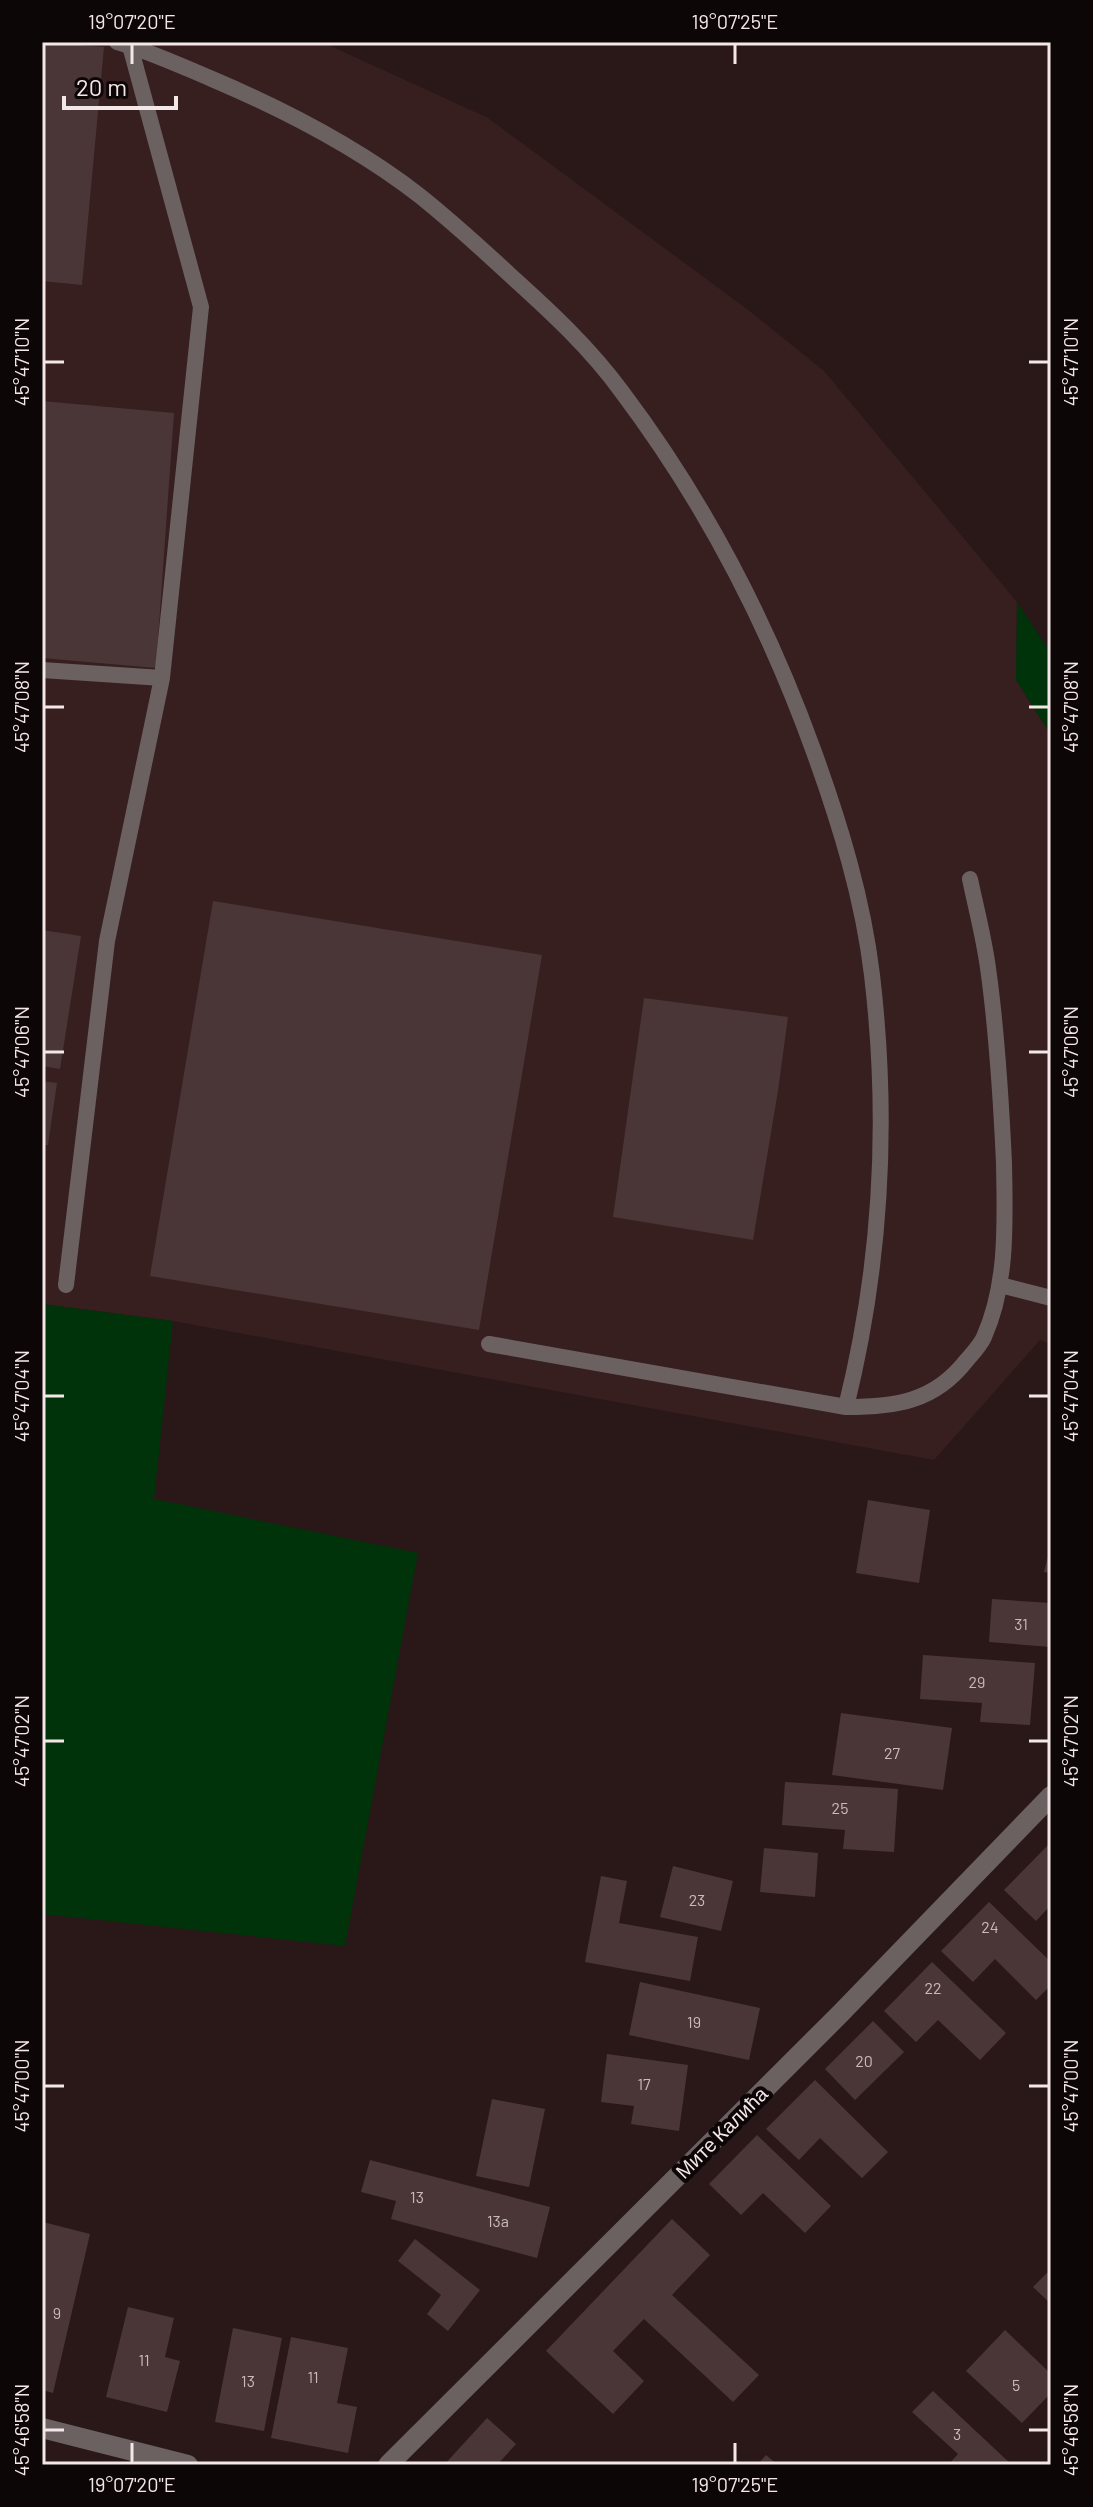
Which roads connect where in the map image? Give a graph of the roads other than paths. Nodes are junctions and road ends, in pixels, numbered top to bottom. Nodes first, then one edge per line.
1 (123, 44) edge
2 (42, 670) edge
3 (162, 678) junction
4 (970, 879) dead end
5 (66, 1285) dead end
6 (1000, 1285) junction
7 (1051, 1298) edge
8 (489, 1344) dead end
9 (846, 1407) junction
10 (1051, 1796) edge
11 (42, 2428) edge
12 (188, 2465) edge
13 (388, 2465) edge

1 - 3 lane
1 - 9 lane
2 - 3 lane
3 - 5 lane
4 - 6 lane
6 - 7 lane
6 - 9 lane
8 - 9 lane
10 - 13 street, Мите Калића
11 - 12 street

